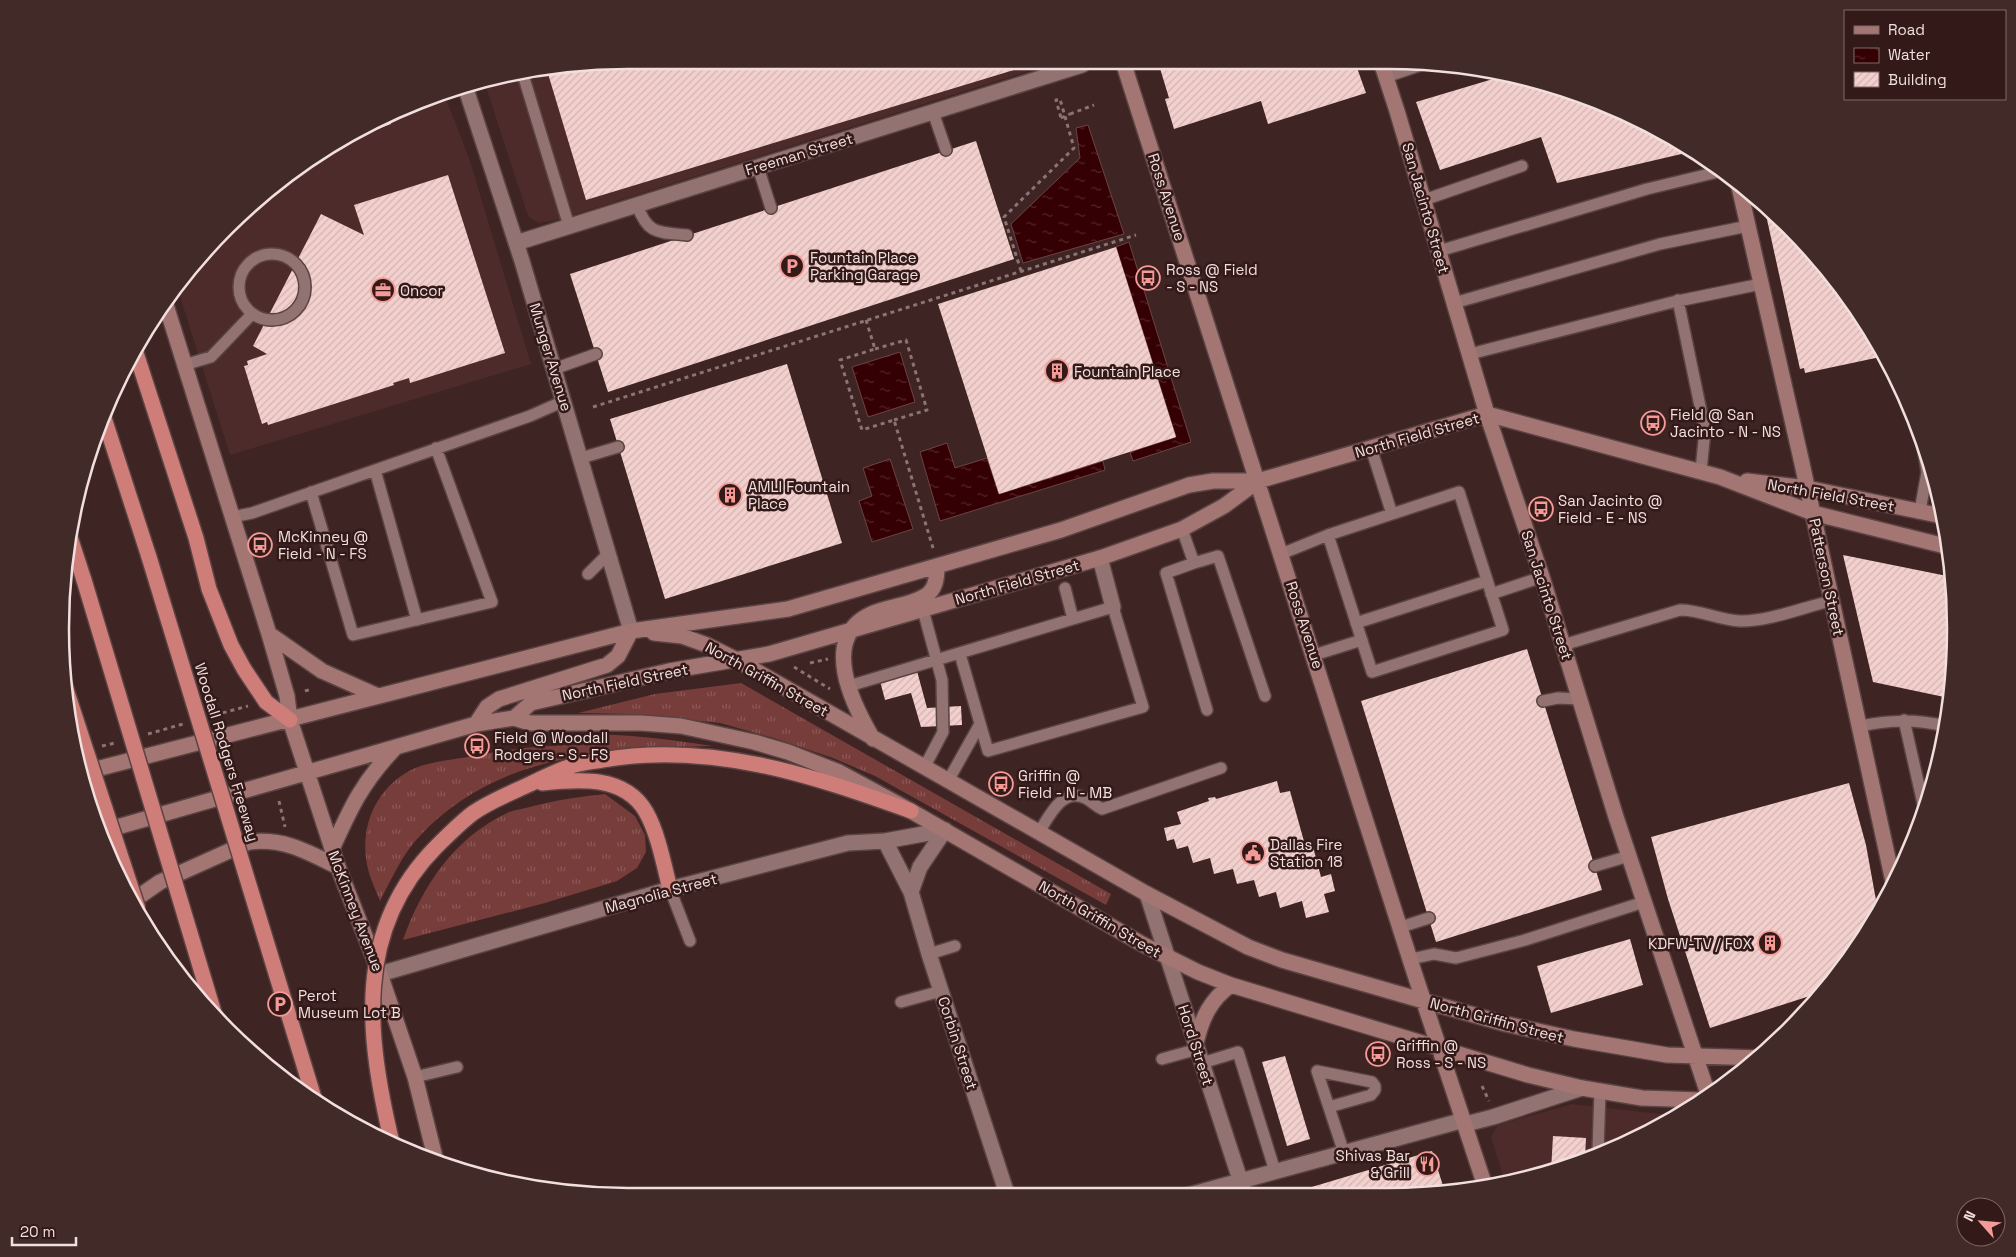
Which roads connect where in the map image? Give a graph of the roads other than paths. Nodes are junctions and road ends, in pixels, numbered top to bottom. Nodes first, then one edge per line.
1 (1069, 69) edge
2 (1125, 69) edge
3 (1384, 71) edge
4 (524, 79) edge
5 (467, 93) edge
6 (933, 112) junction
7 (946, 150) dead end
8 (1522, 166) dead end
9 (758, 167) junction
10 (1713, 173) edge
11 (1741, 195) edge
12 (1424, 200) junction
13 (637, 205) junction
14 (771, 208) dead end
15 (569, 226) junction
16 (1748, 226) junction
17 (687, 235) dead end
18 (516, 243) junction
19 (1439, 251) junction
20 (1761, 284) junction
21 (1678, 300) junction
22 (1454, 303) junction
23 (167, 312) edge
24 (252, 314) junction
25 (596, 354) dead end
26 (1470, 354) junction
27 (138, 359) edge
28 (184, 365) junction
29 (554, 369) junction
30 (564, 401) junction
31 (1487, 414) junction
32 (107, 426) edge
33 (618, 447) dead end
34 (436, 448) junction
35 (1371, 448) junction
36 (581, 458) junction
37 (375, 470) junction
38 (1701, 471) junction
39 (1720, 477) junction
40 (1926, 477) edge
41 (1258, 481) junction
42 (1807, 488) junction
43 (311, 492) junction
44 (1920, 511) junction
45 (1813, 513) junction
46 (1392, 514) junction
47 (1935, 514) edge
48 (232, 517) junction
49 (1182, 529) junction
50 (1328, 535) junction
51 (1940, 544) edge
52 (75, 551) edge
53 (609, 553) junction
54 (1281, 554) junction
55 (1100, 558) junction
56 (1194, 563) junction
57 (937, 566) junction
58 (588, 574) dead end
59 (1542, 578) junction
60 (1487, 581) junction
61 (1065, 588) dead end
62 (1491, 594) junction
63 (1831, 601) junction
64 (1113, 607) junction
65 (923, 610) junction
66 (1073, 619) junction
67 (417, 620) junction
68 (1356, 623) junction
69 (852, 630) junction
70 (631, 631) junction
71 (269, 634) junction
72 (1362, 640) junction
73 (1563, 645) junction
74 (960, 654) junction
75 (1314, 655) junction
76 (737, 660) junction
77 (936, 660) junction
78 (849, 686) junction
79 (378, 696) junction
80 (1265, 696) dead end
81 (1579, 698) junction
82 (1543, 701) dead end
83 (1208, 710) dead end
84 (514, 718) junction
85 (290, 720) junction
86 (1904, 720) junction
87 (476, 724) junction
88 (980, 724) junction
89 (1938, 724) edge
90 (78, 726) edge
91 (1860, 726) junction
92 (874, 740) junction
93 (394, 748) junction
94 (924, 768) junction
95 (1221, 768) dead end
96 (88, 771) edge
97 (308, 772) junction
98 (948, 781) junction
99 (530, 784) junction
100 (1921, 796) edge
101 (911, 810) junction
102 (106, 830) edge
103 (945, 830) junction
104 (1039, 832) junction
105 (885, 841) junction
106 (332, 849) junction
107 (1629, 856) junction
108 (1595, 866) dead end
109 (338, 867) junction
110 (1891, 873) edge
111 (129, 881) edge
112 (670, 889) junction
113 (911, 892) junction
114 (1147, 894) junction
115 (138, 897) edge
116 (1644, 902) junction
117 (1429, 918) dead end
118 (1401, 927) junction
119 (690, 941) dead end
120 (955, 946) dead end
121 (930, 954) junction
122 (1167, 958) junction
123 (1411, 958) junction
124 (380, 974) junction
125 (1231, 985) junction
126 (942, 991) junction
127 (210, 1000) edge
128 (1424, 1001) junction
129 (901, 1002) dead end
130 (1439, 1047) junction
131 (1199, 1052) junction
132 (1696, 1056) junction
133 (1747, 1058) edge
134 (1162, 1059) dead end
135 (457, 1067) dead end
136 (415, 1077) junction
137 (1582, 1088) junction
138 (1706, 1088) edge
139 (311, 1089) edge
140 (1600, 1091) junction
141 (1689, 1100) edge
142 (1329, 1107) junction
143 (1465, 1122) junction
144 (390, 1135) edge
145 (1598, 1147) edge
146 (1344, 1153) junction
147 (434, 1154) edge
148 (1276, 1171) junction
149 (1483, 1179) edge
150 (1004, 1188) edge
151 (1242, 1188) edge

1 - 6 street, Freeman Street
2 - 41 main road, Ross Avenue
3 - 12 main road, San Jacinto Street
4 - 15 lane
5 - 18 street, Munger Avenue
6 - 7 lane
6 - 9 street, Freeman Street
8 - 12 lane
9 - 13 street, Freeman Street
9 - 14 lane
10 - 19 lane
11 - 16 main road, Patterson Street
12 - 19 main road, San Jacinto Street
13 - 15 street, Freeman Street
13 - 17 lane
15 - 18 street, Freeman Street
16 - 20 main road, Patterson Street
16 - 22 lane
18 - 29 street, Munger Avenue
19 - 22 main road, San Jacinto Street
20 - 21 lane
20 - 42 main road, Patterson Street
21 - 26 lane
21 - 38 lane
22 - 26 main road, San Jacinto Street
23 - 28 main road
24 - 24 lane
24 - 28 lane
25 - 29 lane
26 - 31 main road, San Jacinto Street
27 - 85 highway
28 - 48 main road
29 - 30 street, Munger Avenue
30 - 34 lane
30 - 36 street, Munger Avenue
31 - 35 main road, North Field Street
31 - 38 main road, North Field Street
31 - 59 main road, San Jacinto Street
32 - 139 highway, Woodall Rodgers Freeway, bridge
33 - 36 lane
34 - 37 lane
34 - 67 lane
35 - 41 main road, North Field Street
35 - 46 lane
36 - 53 street, Munger Avenue
37 - 43 lane
37 - 67 lane
38 - 39 main road, North Field Street
39 - 42 main road, North Field Street
39 - 45 main road, North Field Street
40 - 44 lane
41 - 49 main road, North Field Street
41 - 54 main road, Ross Avenue
41 - 57 main road, North Field Street
42 - 44 main road, North Field Street
42 - 45 main road, Patterson Street
43 - 48 lane
43 - 67 lane
44 - 47 main road, North Field Street
45 - 51 main road, North Field Street
45 - 63 main road, Patterson Street
46 - 50 lane
46 - 60 lane
48 - 71 main road
49 - 55 main road, North Field Street
49 - 56 lane
50 - 54 lane
50 - 68 lane
52 - 127 highway, bridge
53 - 58 lane
53 - 70 street, Munger Avenue
54 - 75 main road, Ross Avenue
55 - 64 street
55 - 65 main road, North Field Street
56 - 80 lane
56 - 83 lane
57 - 69 main road
57 - 70 main road, North Field Street
59 - 62 lane
59 - 73 main road, San Jacinto Street
60 - 62 lane
60 - 68 lane
61 - 66 lane
62 - 72 lane
63 - 73 lane
63 - 91 main road, Patterson Street
64 - 66 lane
64 - 88 lane
65 - 69 main road, North Field Street
65 - 77 lane
66 - 74 lane
68 - 72 lane
69 - 76 main road, North Field Street
69 - 78 main road
70 - 76 main road, North Griffin Street
70 - 79 main road, North Field Street
70 - 87 main road
71 - 79 main road
71 - 85 main road
72 - 75 lane
73 - 81 main road, San Jacinto Street
74 - 77 lane
74 - 88 lane
75 - 118 main road, Ross Avenue
76 - 84 main road, North Field Street
76 - 92 main road, North Griffin Street
77 - 78 lane
77 - 94 lane
78 - 92 main road
79 - 85 main road, North Field Street
81 - 82 lane
81 - 107 main road, San Jacinto Street
84 - 87 main road
84 - 101 main road, North Griffin Street
85 - 96 main road, North Field Street
85 - 97 main road, McKinney Avenue
86 - 89 lane
86 - 91 lane
86 - 100 lane
87 - 93 main road
88 - 98 lane
90 - 111 highway, bridge
91 - 110 main road, Patterson Street
92 - 94 main road, North Griffin Street
93 - 97 main road
93 - 106 main road
94 - 98 main road, North Griffin Street
95 - 104 lane
97 - 102 main road
97 - 106 main road, McKinney Avenue
98 - 104 main road, North Griffin Street
99 - 101 highway
99 - 112 highway
99 - 144 highway, bridge
101 - 103 main road, North Griffin Street
103 - 105 street, Magnolia Street
103 - 113 street
103 - 122 main road, North Griffin Street
104 - 114 main road, North Griffin Street
105 - 112 street, Magnolia Street
105 - 113 street, Corbin Street
106 - 109 main road, McKinney Avenue
107 - 108 lane
107 - 116 main road, San Jacinto Street
109 - 115 main road
109 - 124 main road, McKinney Avenue
112 - 119 lane
112 - 124 street, Magnolia Street
113 - 121 street, Corbin Street
114 - 122 street, Hord Street
114 - 128 main road, North Griffin Street
116 - 123 lane
116 - 132 main road, San Jacinto Street
117 - 118 lane
118 - 123 main road, Ross Avenue
120 - 121 lane
121 - 126 street, Corbin Street
122 - 125 main road, North Griffin Street
122 - 131 street, Hord Street
123 - 128 main road, Ross Avenue
124 - 136 main road, McKinney Avenue
125 - 130 main road, North Griffin Street
125 - 131 main road
126 - 129 lane
126 - 150 street, Corbin Street
128 - 130 main road, Ross Avenue
128 - 132 main road, North Griffin Street
130 - 137 main road, North Griffin Street
130 - 143 main road, Ross Avenue
131 - 134 lane
131 - 148 lane
131 - 151 street, Hord Street
132 - 133 main road, North Griffin Street
132 - 138 main road, San Jacinto Street
135 - 136 lane
136 - 147 main road, McKinney Avenue
137 - 140 main road, North Griffin Street
137 - 143 street
140 - 141 main road, North Griffin Street
140 - 145 lane
142 - 142 lane
142 - 146 lane
143 - 146 street
143 - 149 main road, Ross Avenue
146 - 148 street
148 - 151 street

